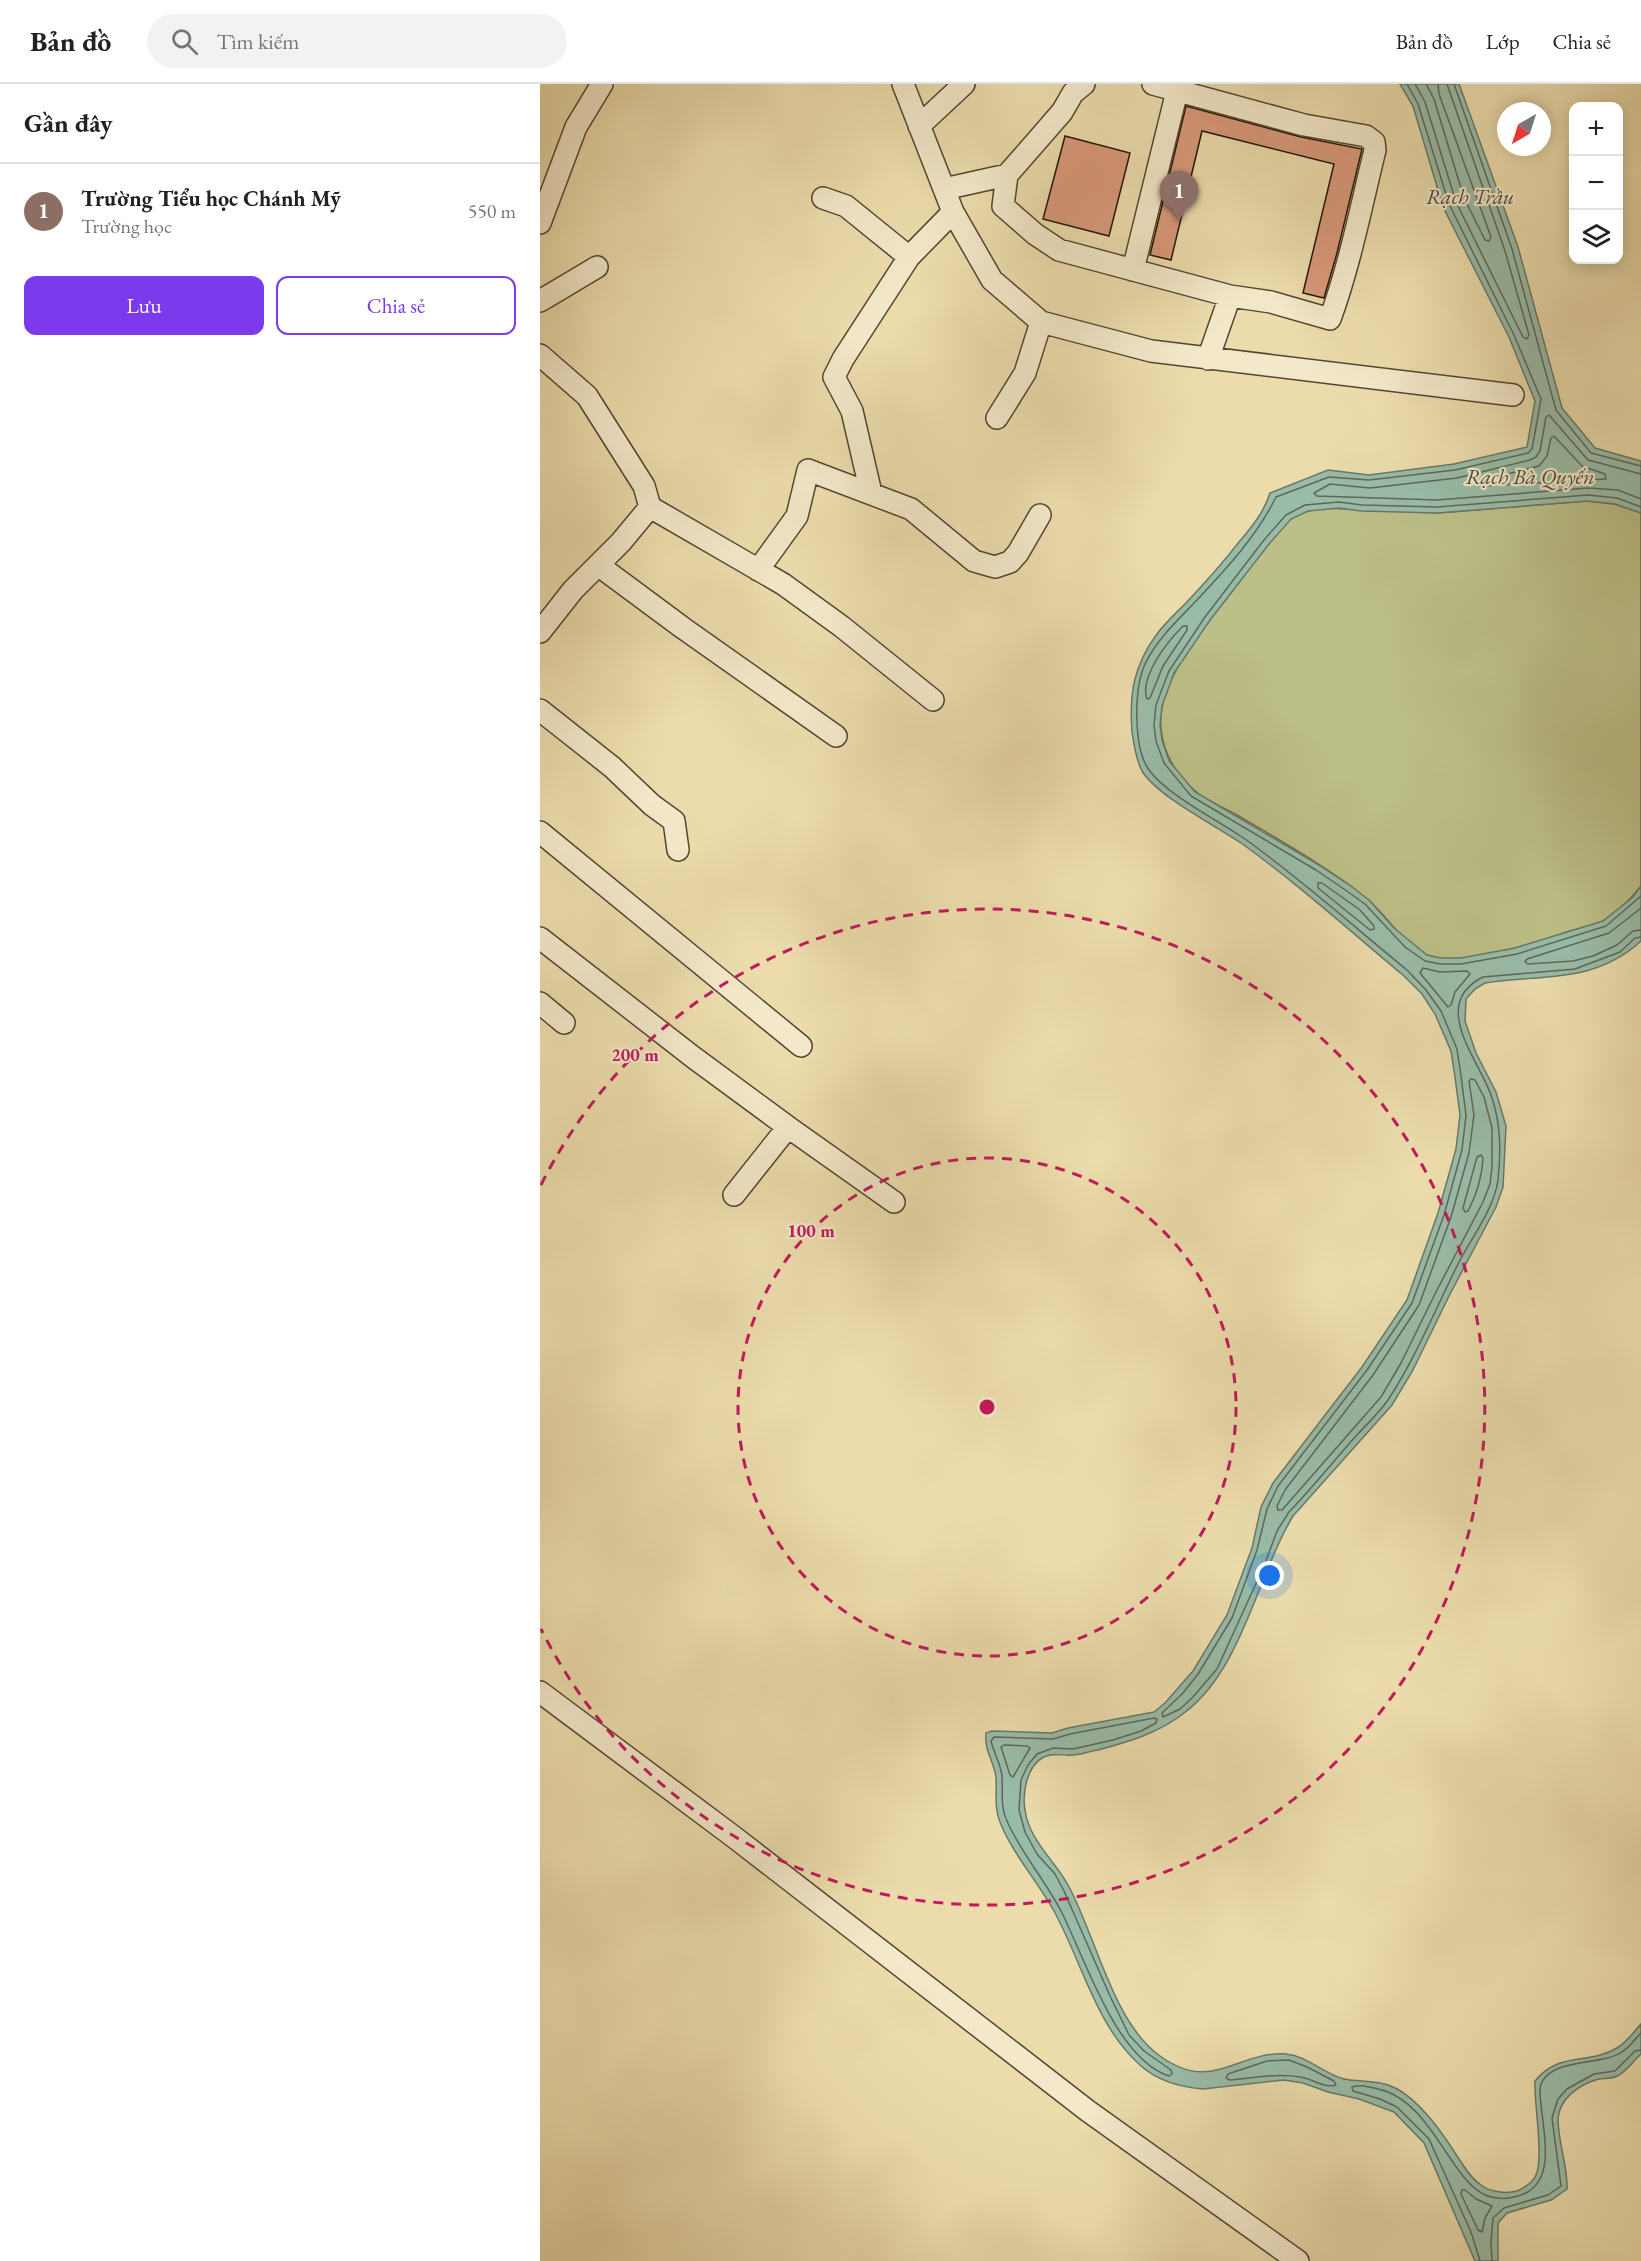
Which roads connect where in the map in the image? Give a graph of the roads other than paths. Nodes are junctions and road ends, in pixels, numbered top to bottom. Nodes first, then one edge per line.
1 (602, 84) edge
2 (903, 84) edge
3 (964, 84) edge
4 (1084, 84) edge
5 (1153, 84) edge
6 (1177, 91) junction
7 (919, 126) junction
8 (1007, 175) junction
9 (944, 189) junction
10 (823, 198) dead end
11 (953, 212) junction
12 (540, 223) edge
13 (909, 257) junction
14 (597, 267) dead end
15 (1133, 270) junction
16 (1230, 296) junction
17 (540, 301) edge
18 (1041, 322) junction
19 (540, 355) edge
20 (1208, 359) junction
21 (1513, 395) dead end
22 (997, 418) dead end
23 (871, 494) junction
24 (650, 507) junction
25 (1040, 515) dead end
26 (598, 565) junction
27 (758, 570) junction
28 (540, 632) edge
29 (933, 700) dead end
30 (540, 710) edge
31 (836, 736) dead end
32 (540, 832) edge
33 (678, 850) dead end
34 (540, 938) edge
35 (540, 1003) edge
36 (564, 1023) dead end
37 (801, 1046) dead end
38 (788, 1127) junction
39 (734, 1195) dead end
40 (894, 1202) dead end
41 (540, 1692) edge
42 (1298, 2261) edge

1 - 12 street
2 - 7 street
3 - 7 street
4 - 8 street
5 - 6 street
6 - 15 street
6 - 16 street
7 - 9 street
8 - 9 street
8 - 15 street
9 - 11 street
10 - 13 street
11 - 13 street
11 - 18 street
13 - 23 street
14 - 17 street
15 - 16 street
16 - 20 street
18 - 20 street
18 - 22 street
19 - 24 street
20 - 21 street
23 - 25 street
23 - 27 street
24 - 26 street
24 - 27 street
26 - 28 street
26 - 31 street
27 - 29 street
30 - 33 street
32 - 37 street
34 - 38 street
35 - 36 street
38 - 39 street
38 - 40 street
41 - 42 street

